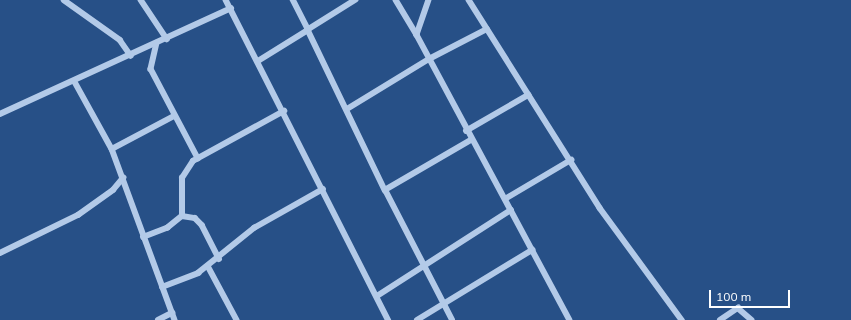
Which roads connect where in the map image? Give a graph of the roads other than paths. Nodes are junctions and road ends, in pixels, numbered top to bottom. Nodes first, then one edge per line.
1 (64, 0) edge
2 (141, 0) edge
3 (226, 0) edge
4 (292, 0) edge
5 (356, 0) edge
6 (396, 0) edge
7 (428, 0) edge
8 (469, 0) edge
9 (73, 2) edge
10 (230, 8) junction
11 (487, 29) junction
12 (308, 30) junction
13 (417, 35) junction
14 (167, 39) junction
15 (157, 43) junction
16 (131, 56) junction
17 (429, 59) junction
18 (258, 61) junction
19 (75, 82) junction
20 (528, 95) junction
21 (348, 110) junction
22 (284, 111) junction
23 (0, 114) edge
24 (174, 116) junction
25 (466, 131) junction
26 (472, 140) junction
27 (112, 149) junction
28 (198, 158) junction
29 (571, 160) junction
30 (123, 178) junction
31 (323, 189) junction
32 (385, 190) junction
33 (504, 199) junction
34 (511, 210) junction
35 (182, 216) junction
36 (143, 237) junction
37 (532, 250) junction
38 (0, 253) edge
39 (218, 259) junction
40 (208, 266) junction
41 (423, 267) junction
42 (162, 288) junction
43 (377, 296) junction
44 (444, 304) junction
45 (172, 313) junction
46 (158, 320) edge
47 (175, 320) edge
48 (237, 320) edge
49 (388, 320) edge
50 (418, 320) edge
51 (452, 320) edge
52 (570, 320) edge
53 (682, 320) edge
54 (720, 320) edge
55 (752, 320) edge

1 - 9 street
2 - 14 street
3 - 10 street
4 - 12 street
5 - 12 street
6 - 13 street
7 - 13 street
8 - 11 street
9 - 16 street
10 - 14 street
10 - 18 street
11 - 17 street
11 - 20 street
12 - 18 street
12 - 21 street
13 - 17 street
14 - 15 street
15 - 16 street
15 - 24 street
16 - 19 street
17 - 21 street
17 - 25 street
18 - 22 street
19 - 23 street
19 - 27 street
20 - 25 street
20 - 29 street
21 - 32 street
22 - 28 street
22 - 31 street
24 - 27 street
24 - 28 street
25 - 26 street
26 - 32 street
26 - 33 street
27 - 30 street
28 - 35 street
29 - 33 street
29 - 53 street
30 - 36 street
30 - 38 street
31 - 39 street
31 - 43 street
32 - 41 street
33 - 34 street
34 - 37 street
34 - 41 street
35 - 36 street
35 - 39 street
36 - 42 street
37 - 44 street
37 - 52 street
39 - 40 street
40 - 42 street
40 - 48 street
41 - 43 street
41 - 44 street
42 - 45 street
43 - 49 street
44 - 50 street
44 - 51 street
45 - 46 street
45 - 47 street
54 - 55 street

